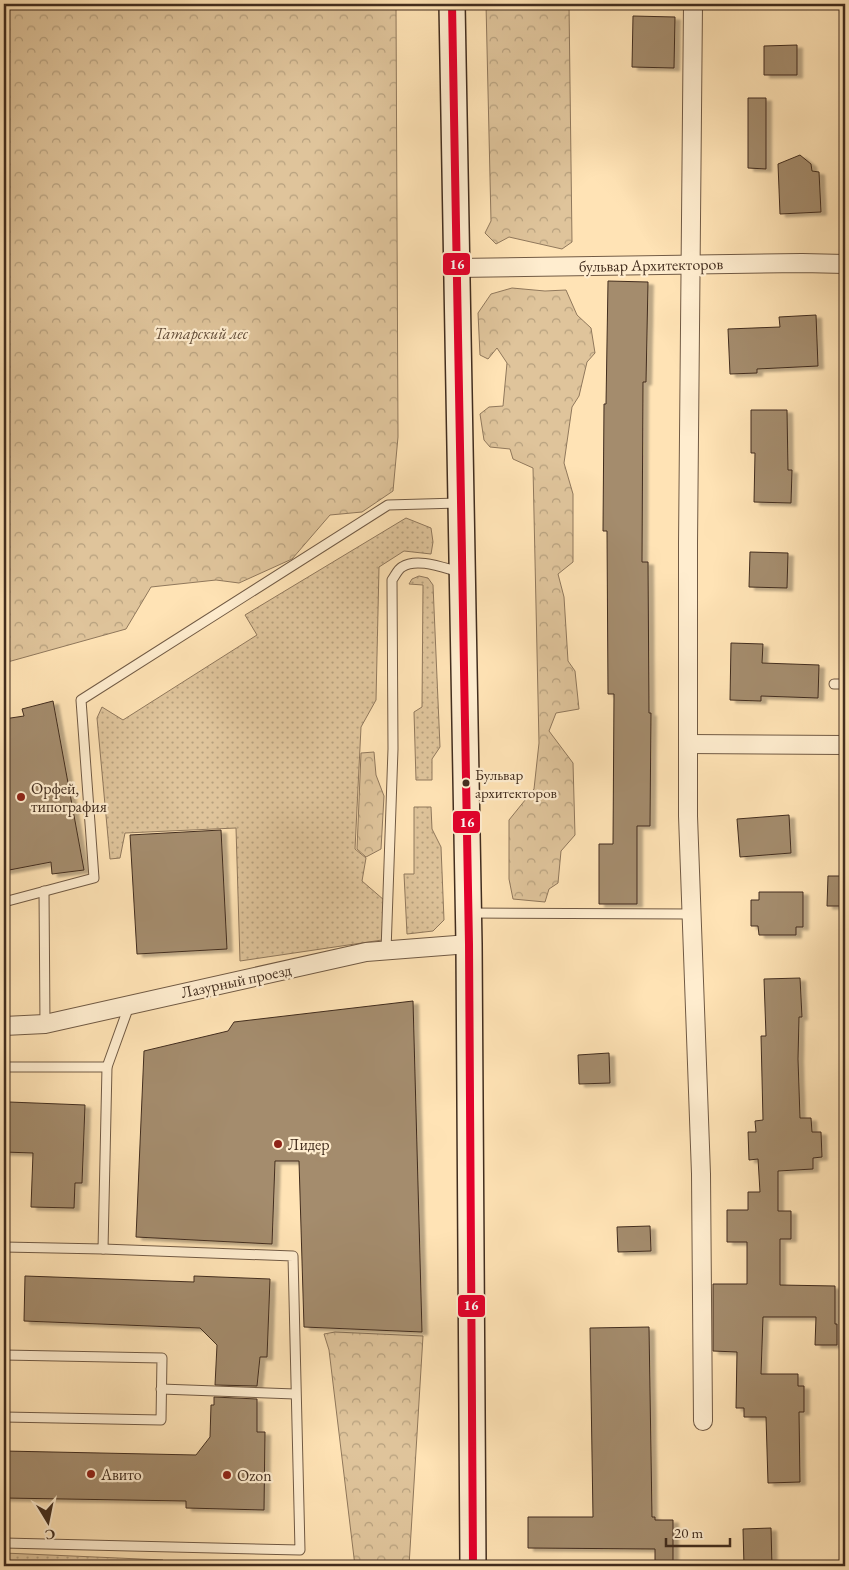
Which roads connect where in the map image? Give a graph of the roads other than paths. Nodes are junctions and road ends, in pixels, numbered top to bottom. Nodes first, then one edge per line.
1 (452, 4) edge
2 (693, 4) edge
3 (845, 264) edge
4 (690, 265) junction
5 (457, 268) junction
6 (461, 503) junction
7 (462, 573) junction
8 (834, 684) dead end
9 (845, 684) edge
10 (688, 744) junction
11 (845, 746) edge
12 (44, 891) junction
13 (4, 902) edge
14 (468, 913) junction
15 (691, 914) junction
16 (469, 944) junction
17 (386, 951) junction
18 (129, 1006) junction
19 (45, 1024) junction
20 (4, 1026) edge
21 (4, 1067) edge
22 (107, 1067) junction
23 (4, 1247) edge
24 (103, 1249) junction
25 (4, 1355) edge
26 (161, 1389) junction
27 (295, 1394) junction
28 (4, 1417) edge
29 (703, 1421) dead end
30 (4, 1543) edge
31 (473, 1566) edge

1 - 5 main road
2 - 4 street
3 - 4 street, бульвар Архитекторов
4 - 5 street, бульвар Архитекторов
4 - 10 street
5 - 6 main road
6 - 7 main road
6 - 12 lane
7 - 14 main road
7 - 17 lane
8 - 9 lane
10 - 11 street
10 - 15 street
12 - 13 lane
12 - 19 lane
14 - 15 lane
14 - 16 main road
15 - 29 street
16 - 17 street, Лазурный проезд
16 - 31 main road
17 - 18 street, Лазурный проезд
18 - 19 street, Лазурный проезд
18 - 22 lane
19 - 20 street, Лазурный проезд
21 - 22 lane
22 - 24 lane
23 - 24 lane
24 - 27 lane
25 - 26 lane
26 - 27 lane
26 - 28 lane
27 - 30 lane

